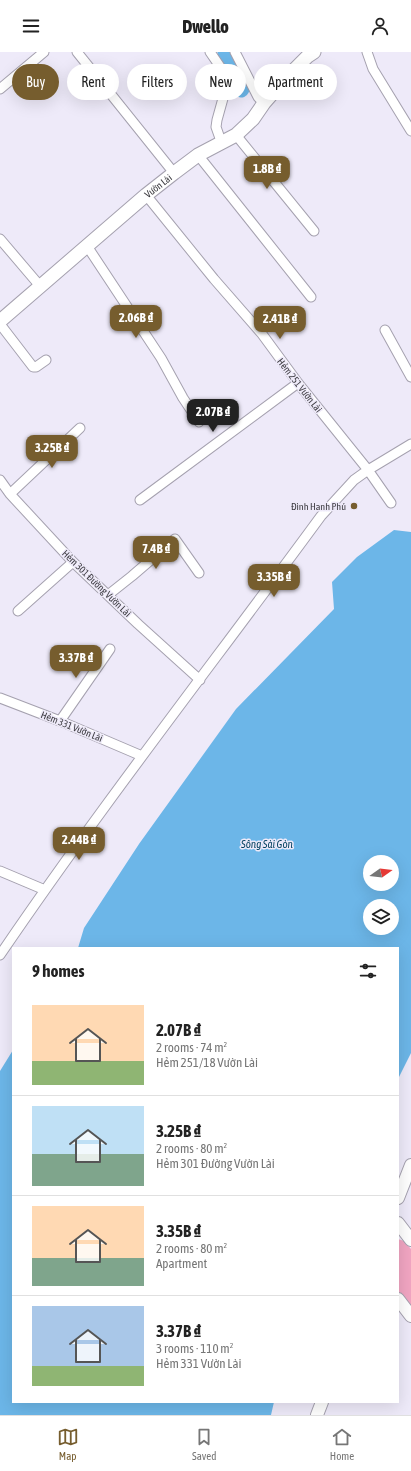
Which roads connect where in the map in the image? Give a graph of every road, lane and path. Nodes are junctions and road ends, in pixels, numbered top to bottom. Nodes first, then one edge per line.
1 (44, 52) edge
2 (77, 52) edge
3 (210, 52) edge
4 (235, 52) edge
5 (314, 52) edge
6 (367, 52) edge
7 (0, 89) edge
8 (264, 103) junction
9 (411, 131) edge
10 (236, 135) junction
11 (222, 144) junction
12 (198, 155) junction
13 (174, 173) junction
14 (146, 194) junction
15 (314, 231) dead end
16 (0, 239) edge
17 (87, 246) junction
18 (40, 286) junction
19 (311, 297) dead end
20 (0, 321) edge
21 (0, 324) edge
22 (386, 330) dead end
23 (46, 360) dead end
24 (411, 377) edge
25 (298, 383) junction
26 (199, 422) dead end
27 (80, 428) dead end
28 (411, 444) edge
29 (368, 470) junction
30 (1, 482) edge
31 (10, 494) junction
32 (140, 500) dead end
33 (391, 503) dead end
34 (74, 562) junction
35 (199, 572) dead end
36 (108, 594) junction
37 (18, 611) dead end
38 (110, 649) dead end
39 (200, 680) junction
40 (0, 698) edge
41 (60, 720) junction
42 (142, 756) junction
43 (0, 871) edge
44 (45, 890) junction
45 (0, 955) edge
46 (411, 1165) edge
47 (399, 1195) edge
48 (399, 1224) edge
49 (411, 1240) edge
50 (399, 1300) edge
51 (411, 1316) edge
52 (322, 1403) edge
53 (317, 1415) edge

1 - 7 street
2 - 13 street
3 - 11 street
4 - 8 street
5 - 8 main road, Vườn Lài
6 - 9 street
8 - 10 main road, Vườn Lài
10 - 11 main road, Vườn Lài
10 - 15 street
11 - 12 main road, Vườn Lài
12 - 13 main road, Vườn Lài
12 - 19 street
13 - 14 main road, Vườn Lài
14 - 17 main road, Vườn Lài
14 - 25 street, Hẻm 251 Vườn Lài
16 - 18 street
17 - 18 main road, Vườn Lài
17 - 26 street
18 - 20 main road, Vườn Lài
21 - 23 street
22 - 24 street
25 - 29 street, Hẻm 251 Vườn Lài
25 - 32 street
27 - 31 street
28 - 29 street
29 - 33 street, Hẻm 251 Vườn Lài
29 - 39 street
30 - 31 street, Hẻm 301 Đường Vườn Lài
31 - 34 street, Hẻm 301 Đường Vườn Lài
34 - 36 street, Hẻm 301 Đường Vườn Lài
34 - 37 street
35 - 36 street
36 - 39 street, Hẻm 301 Đường Vườn Lài
38 - 41 street
39 - 42 street
40 - 41 street, Hẻm 331 Vườn Lài
41 - 42 street, Hẻm 331 Vườn Lài
42 - 44 street
43 - 44 street
44 - 45 street
46 - 47 street
48 - 49 street
50 - 51 street
52 - 53 street

